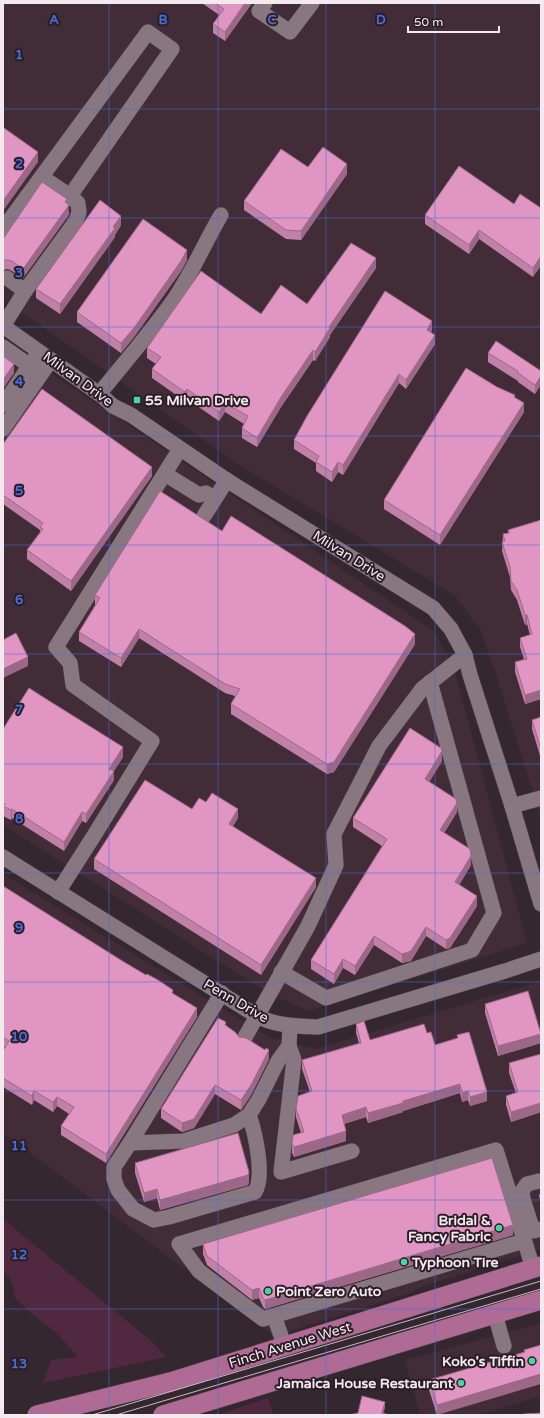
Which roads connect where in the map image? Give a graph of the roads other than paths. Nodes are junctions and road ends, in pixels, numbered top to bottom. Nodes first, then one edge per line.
1 (265, 3) edge
2 (312, 3) edge
3 (42, 177) junction
4 (70, 196) junction
5 (221, 215) dead end
6 (3, 229) edge
7 (7, 278) dead end
8 (26, 291) junction
9 (3, 326) edge
10 (3, 347) edge
11 (45, 356) junction
12 (30, 366) junction
13 (99, 394) junction
14 (3, 405) edge
15 (3, 429) edge
16 (180, 449) junction
17 (165, 474) junction
18 (227, 480) junction
19 (214, 499) junction
20 (204, 516) dead end
21 (465, 655) junction
22 (430, 682) junction
23 (541, 798) edge
24 (512, 806) junction
25 (3, 857) edge
26 (58, 892) junction
27 (541, 904) edge
28 (541, 959) edge
29 (281, 972) junction
30 (222, 994) junction
31 (257, 1016) junction
32 (290, 1026) junction
33 (244, 1039) edge
34 (289, 1046) junction
35 (249, 1115) junction
36 (130, 1143) junction
37 (352, 1151) dead end
38 (541, 1224) edge
39 (541, 1229) edge
40 (524, 1241) junction
41 (537, 1267) edge
42 (541, 1300) edge
43 (494, 1314) junction
44 (274, 1316) junction
45 (504, 1346) dead end
46 (285, 1347) junction
47 (37, 1415) edge
48 (163, 1415) edge

1 - 2 street
3 - 4 street
3 - 4 street
3 - 6 street
4 - 8 street
5 - 13 street
7 - 8 street
8 - 9 street
9 - 11 street, Milvan Drive
10 - 12 street
11 - 12 street
11 - 13 street, Milvan Drive
11 - 15 street
12 - 14 street
13 - 16 street, Milvan Drive
16 - 17 street
16 - 18 street, Milvan Drive
17 - 19 street
17 - 26 street
18 - 19 street
18 - 21 street, Milvan Drive
19 - 20 street
21 - 22 street
21 - 24 street, Milvan Drive
22 - 29 street
22 - 29 street
23 - 24 street
24 - 27 street, Milvan Drive
25 - 26 street, Penn Drive
26 - 30 street, Penn Drive
28 - 32 street, Penn Drive
29 - 31 street
30 - 31 street, Penn Drive
30 - 36 street
31 - 32 street, Penn Drive
31 - 33 street
32 - 34 street
34 - 35 street
34 - 37 street
35 - 36 street
35 - 36 street
38 - 39 street
40 - 41 street
40 - 44 street
40 - 44 street
41 - 46 main road, Finch Avenue West
42 - 43 main road
43 - 45 street
43 - 48 main road
44 - 46 street
46 - 47 main road, Finch Avenue West

